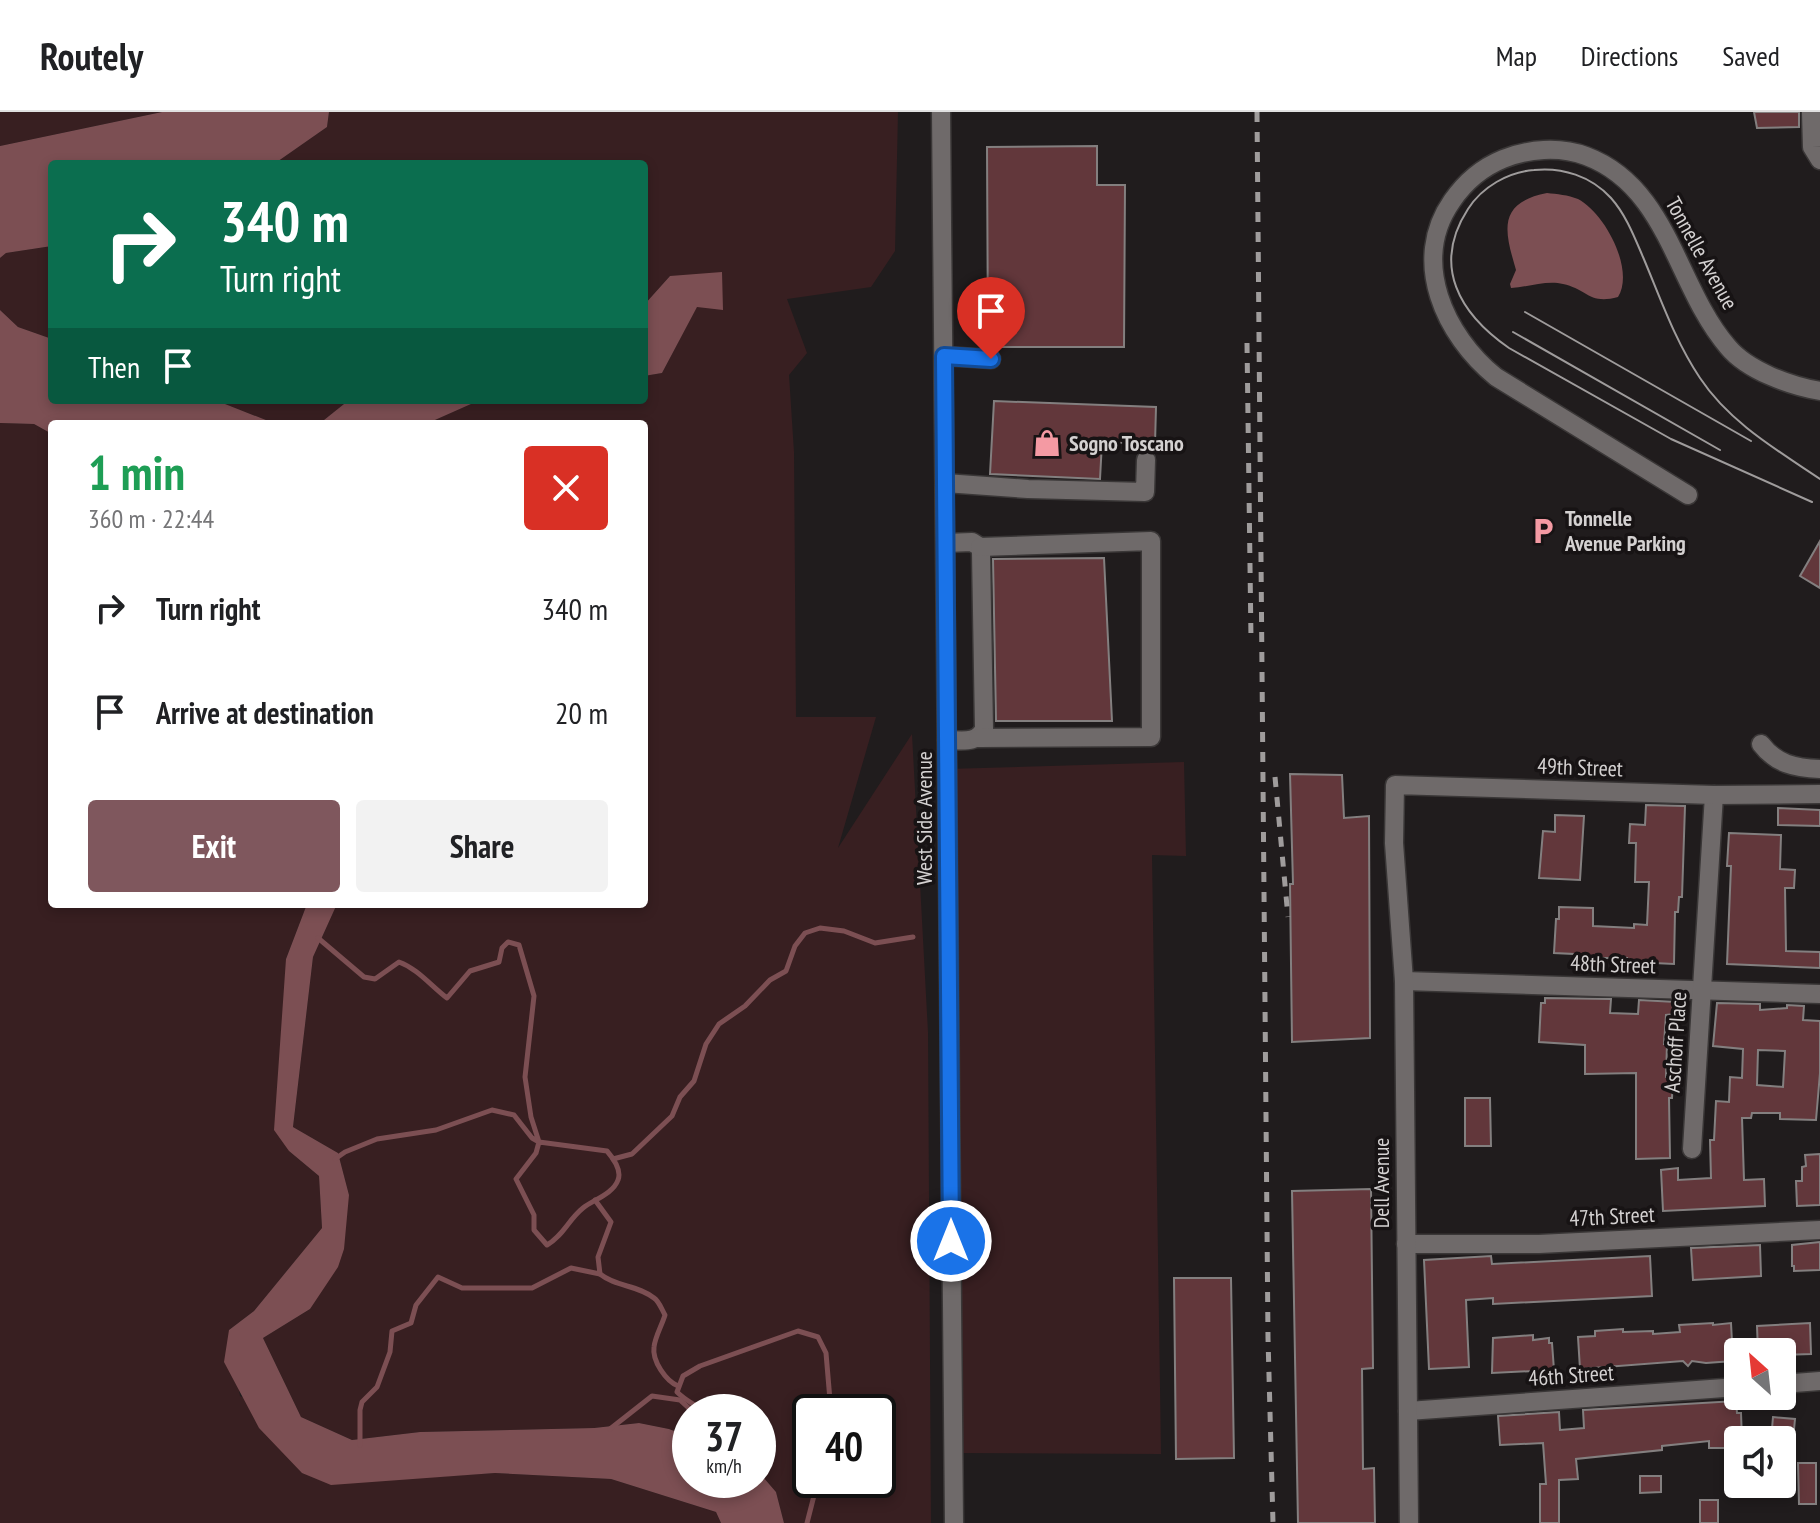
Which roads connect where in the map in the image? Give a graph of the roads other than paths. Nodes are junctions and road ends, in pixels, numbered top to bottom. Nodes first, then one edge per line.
1 (941, 112) edge
2 (1811, 112) edge
3 (1820, 160) edge
4 (944, 356) junction
5 (991, 359) dead end
6 (1820, 391) edge
7 (1146, 460) dead end
8 (945, 483) junction
9 (1688, 495) dead end
10 (946, 543) junction
11 (980, 547) junction
12 (978, 738) junction
13 (947, 740) junction
14 (1761, 744) dead end
15 (1820, 769) edge
16 (1820, 794) edge
17 (1714, 795) junction
18 (1394, 843) joint
19 (1404, 981) junction
20 (1702, 990) junction
21 (1820, 994) edge
22 (1692, 1149) dead end
23 (1820, 1230) edge
24 (1406, 1244) junction
25 (1820, 1381) edge
26 (1796, 1383) edge
27 (1724, 1388) edge
28 (1408, 1411) junction
29 (954, 1523) edge
30 (1409, 1523) edge

1 - 4 street, West Side Avenue
2 - 3 street
4 - 5 street
4 - 8 street, West Side Avenue
6 - 9 street, Tonnelle Avenue
7 - 8 street
8 - 10 street, West Side Avenue
10 - 11 street
10 - 13 street, West Side Avenue
11 - 12 street
11 - 12 street
12 - 13 street
13 - 29 street, West Side Avenue
14 - 15 street
16 - 17 street, 49th Street
17 - 18 street, 49th Street
17 - 20 street, Aschoff Place
18 - 19 street, Dell Avenue
19 - 20 street, 48th Street
19 - 24 street, Dell Avenue
20 - 21 street, 48th Street
20 - 22 street, Aschoff Place
23 - 24 street, 47th Street
24 - 28 street, Dell Avenue
25 - 26 street
27 - 28 street, 46th Street
28 - 30 street, Dell Avenue

